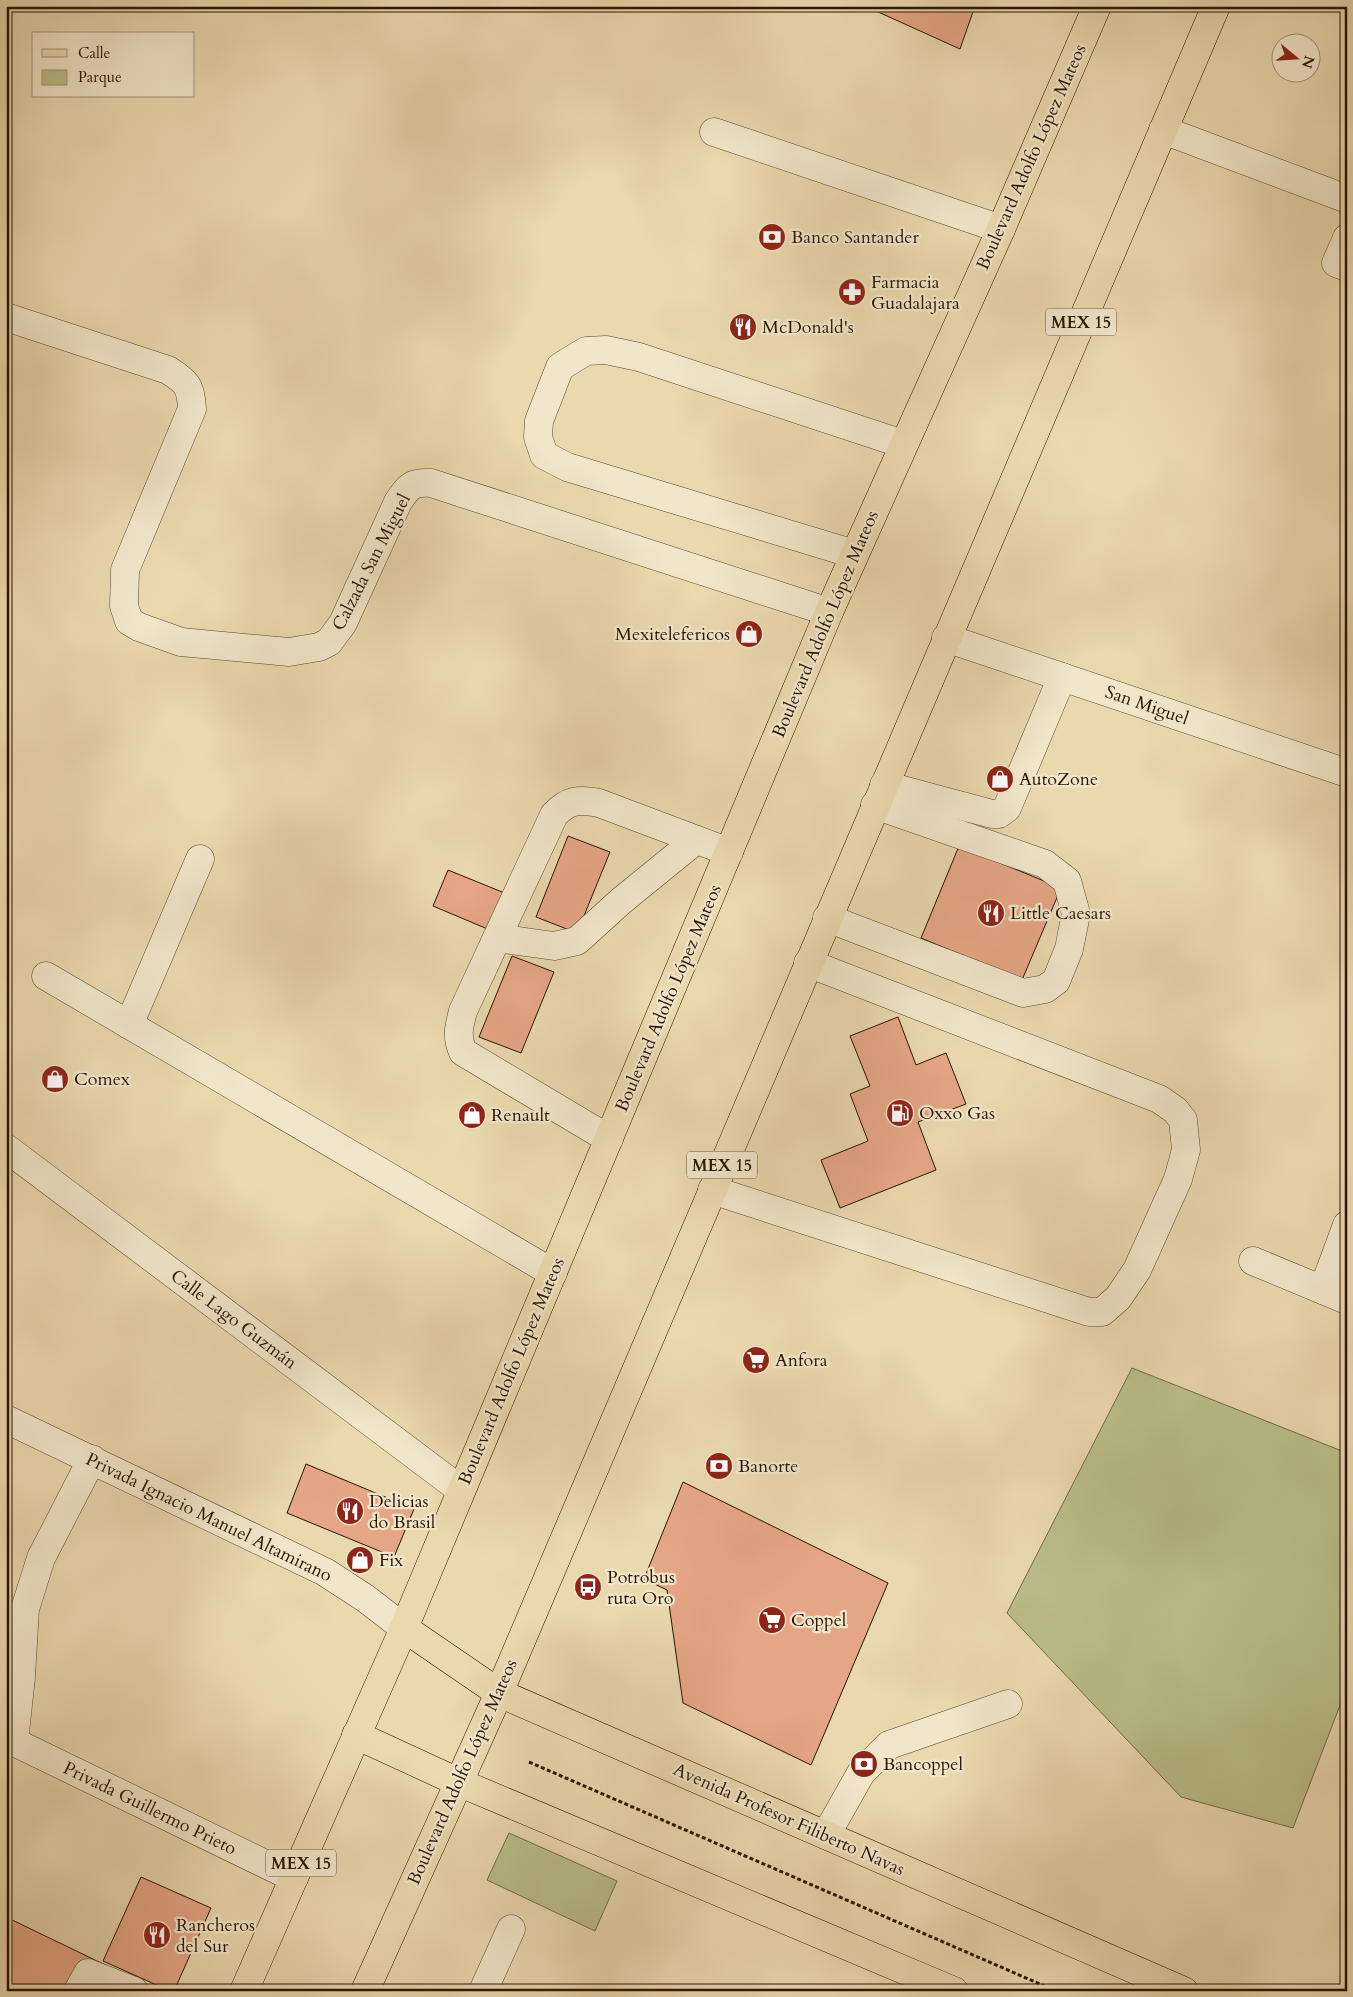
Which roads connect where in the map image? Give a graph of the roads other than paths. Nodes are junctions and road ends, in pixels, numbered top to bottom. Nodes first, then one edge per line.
1 (1096, 6) edge
2 (1216, 6) edge
3 (1163, 130) junction
4 (714, 132) dead end
5 (1347, 199) edge
6 (1000, 229) junction
7 (1347, 238) edge
8 (1347, 267) edge
9 (6, 317) edge
10 (903, 444) junction
11 (854, 554) junction
12 (829, 612) junction
13 (946, 638) junction
14 (1062, 677) junction
15 (1347, 773) edge
16 (880, 795) junction
17 (696, 840) junction
18 (729, 852) junction
19 (200, 859) dead end
20 (827, 918) junction
21 (497, 938) junction
22 (808, 963) junction
23 (46, 976) dead end
24 (129, 1025) junction
25 (609, 1139) junction
26 (6, 1148) edge
27 (712, 1190) junction
28 (1347, 1225) edge
29 (1253, 1261) dead end
30 (553, 1273) junction
31 (1335, 1295) edge
32 (6, 1419) edge
33 (92, 1459) junction
34 (461, 1490) junction
35 (404, 1628) junction
36 (499, 1693) junction
37 (1008, 1704) dead end
38 (356, 1735) junction
39 (10, 1740) edge
40 (458, 1782) junction
41 (826, 1835) junction
42 (294, 1878) junction
43 (511, 1929) dead end
44 (78, 1991) edge
45 (134, 1991) edge
46 (244, 1991) edge
47 (365, 1991) edge
48 (482, 1991) edge
49 (954, 1991) edge
50 (1184, 1991) edge

1 - 6 main road, Boulevard Adolfo López Mateos / MEX 15
2 - 3 main road, Boulevard Adolfo López Mateos / MEX 15
3 - 5 street
3 - 13 main road, Boulevard Adolfo López Mateos / MEX 15
4 - 6 street
6 - 10 main road, Boulevard Adolfo López Mateos / MEX 15
7 - 8 street
9 - 12 street, Calzada San Miguel
10 - 11 main road, Boulevard Adolfo López Mateos / MEX 15
10 - 11 street
11 - 12 main road, Boulevard Adolfo López Mateos / MEX 15
12 - 18 main road, Boulevard Adolfo López Mateos / MEX 15
13 - 14 street, San Miguel
13 - 16 main road, Boulevard Adolfo López Mateos / MEX 15
14 - 15 street, San Miguel
14 - 16 street
16 - 20 main road, Boulevard Adolfo López Mateos / MEX 15
16 - 20 street
17 - 18 street
17 - 21 street
17 - 21 street
18 - 25 main road, Boulevard Adolfo López Mateos / MEX 15
19 - 24 street
20 - 22 main road, Boulevard Adolfo López Mateos / MEX 15
21 - 25 street
22 - 27 main road, Boulevard Adolfo López Mateos / MEX 15
22 - 27 street
23 - 24 street
24 - 30 street
25 - 30 main road, Boulevard Adolfo López Mateos / MEX 15
26 - 34 street, Calle Lago Guzmán
27 - 36 main road, Boulevard Adolfo López Mateos / MEX 15
28 - 31 street
29 - 31 street
30 - 34 main road, Boulevard Adolfo López Mateos / MEX 15
32 - 33 street, Privada Ignacio Manuel Altamirano
33 - 35 street, Privada Ignacio Manuel Altamirano
33 - 39 street
34 - 35 main road, Boulevard Adolfo López Mateos / MEX 15
35 - 36 main road, Avenida Profesor Filiberto Navas
35 - 38 main road, Boulevard Adolfo López Mateos / MEX 15
36 - 40 main road, Boulevard Adolfo López Mateos / MEX 15
36 - 41 main road, Avenida Profesor Filiberto Navas
37 - 41 street
38 - 40 main road
38 - 42 main road, Boulevard Adolfo López Mateos / MEX 15
39 - 42 street, Privada Guillermo Prieto
40 - 47 main road, Boulevard Adolfo López Mateos / MEX 15
40 - 49 main road
41 - 50 main road, Avenida Profesor Filiberto Navas
42 - 46 main road, Boulevard Adolfo López Mateos / MEX 15
43 - 48 street
44 - 45 street

